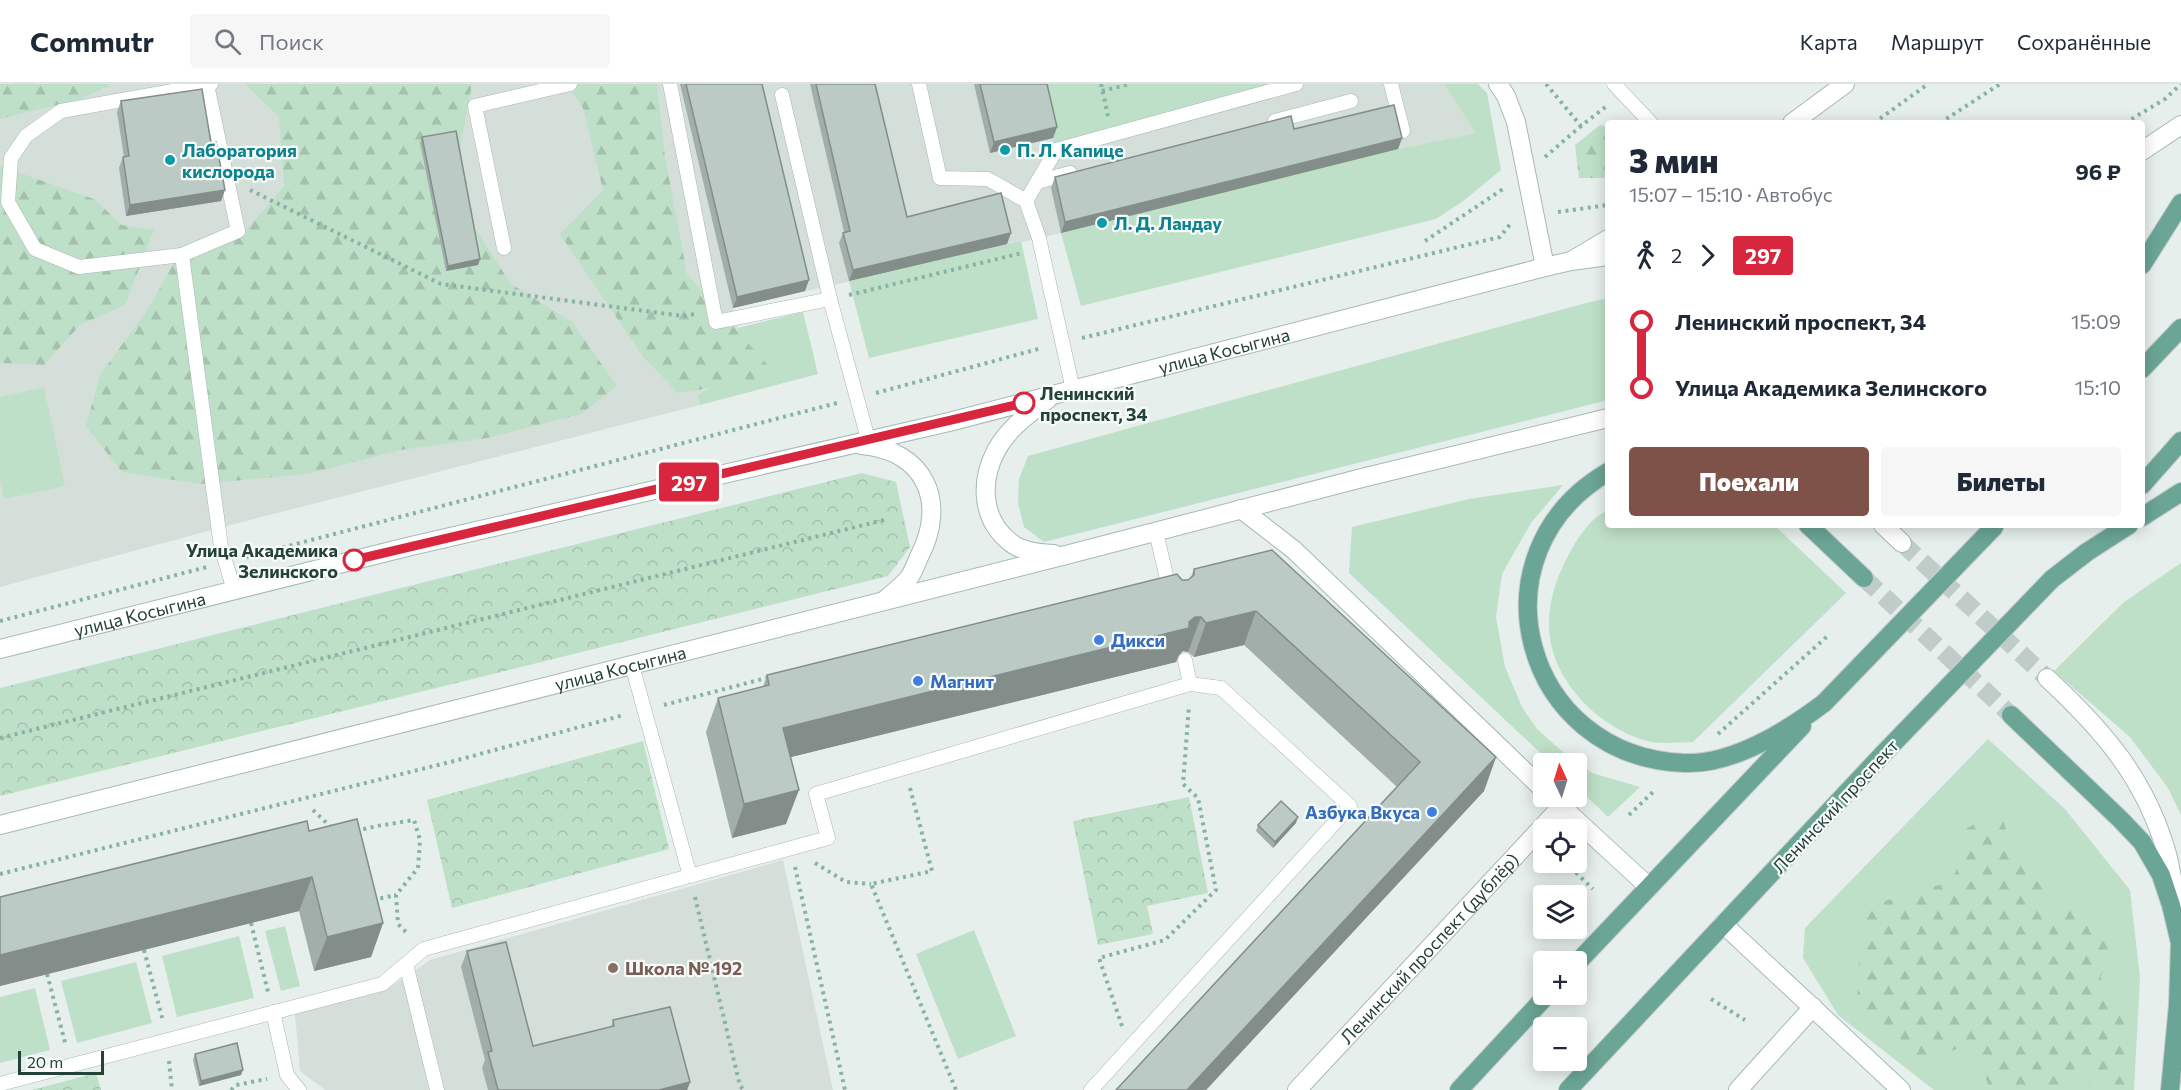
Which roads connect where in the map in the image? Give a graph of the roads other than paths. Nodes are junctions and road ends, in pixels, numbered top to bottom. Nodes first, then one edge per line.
1 (209, 84) edge
2 (570, 84) edge
3 (670, 84) edge
4 (919, 84) edge
5 (1296, 84) edge
6 (1391, 84) edge
7 (1498, 84) edge
8 (1845, 84) edge
9 (1619, 89) edge
10 (782, 95) dead end
11 (1351, 101) dead end
12 (1648, 120) edge
13 (1796, 120) edge
14 (1258, 125) edge
15 (2181, 125) edge
16 (1403, 131) edge
17 (2145, 149) edge
18 (1084, 170) edge
19 (1038, 182) junction
20 (1026, 201) junction
21 (2181, 203) edge
22 (4, 205) edge
23 (1605, 241) edge
24 (504, 248) dead end
25 (182, 255) junction
26 (1605, 256) edge
27 (2145, 260) edge
28 (1571, 261) junction
29 (1545, 267) junction
30 (830, 299) junction
31 (2181, 328) edge
32 (2145, 366) edge
33 (1073, 390) junction
34 (1052, 396) junction
35 (1605, 418) edge
36 (1605, 430) edge
37 (868, 439) junction
38 (2181, 441) edge
39 (850, 444) junction
40 (1491, 447) junction
41 (1605, 474) edge
42 (2145, 481) edge
43 (2181, 492) edge
44 (1241, 509) junction
45 (2145, 515) edge
46 (1811, 528) edge
47 (1886, 528) edge
48 (1992, 528) edge
49 (2101, 528) edge
50 (2124, 528) edge
51 (1156, 532) junction
52 (1902, 543) tunnel mouth
53 (1066, 555) junction
54 (1864, 578) tunnel mouth
55 (2052, 579) junction
56 (234, 590) junction
57 (884, 601) junction
58 (1173, 606) edge
59 (0, 649) edge
60 (1185, 660) edge
61 (632, 665) junction
62 (2047, 678) tunnel mouth
63 (1190, 684) junction
64 (1824, 704) junction
65 (2011, 715) tunnel mouth
66 (1533, 779) edge
67 (1552, 807) edge
68 (1561, 807) edge
69 (0, 825) edge
70 (690, 876) junction
71 (1649, 887) junction
72 (1723, 924) junction
73 (2180, 943) edge
74 (1587, 952) edge
75 (406, 964) junction
76 (1538, 1005) edge
77 (1813, 1006) junction
78 (273, 1012) junction
79 (2173, 1056) junction
80 (0, 1084) edge
81 (299, 1090) edge
82 (437, 1090) edge
83 (1092, 1090) edge
84 (1297, 1090) edge
85 (1459, 1090) edge
86 (1568, 1090) edge
87 (1738, 1090) edge
88 (1901, 1090) edge
89 (2165, 1090) edge
90 (2170, 1090) edge

1 - 22 lane
1 - 25 lane
2 - 24 lane
3 - 30 lane
4 - 20 lane
5 - 19 lane
6 - 16 lane
7 - 29 main road
8 - 13 main road
9 - 12 lane
10 - 30 lane
11 - 14 lane
15 - 17 main road
18 - 19 lane
19 - 20 lane
20 - 33 lane
21 - 27 main road
22 - 25 lane
23 - 28 main road
25 - 56 lane
26 - 28 main road, улица Косыгина
28 - 29 main road, улица Косыгина
29 - 33 main road, улица Косыгина
30 - 37 lane
31 - 32 main road
33 - 34 main road, улица Косыгина
34 - 37 main road, улица Косыгина
34 - 53 main road
35 - 40 main road
36 - 40 main road
37 - 39 main road, улица Косыгина
38 - 42 main road
39 - 56 main road, улица Косыгина
39 - 57 main road
40 - 44 main road, улица Косыгина
41 - 64 main road
43 - 45 main road
44 - 51 main road, улица Косыгина
44 - 66 main road
46 - 54 main road
47 - 52 main road
48 - 64 main road, bridge
49 - 55 main road, Ленинский проспект
50 - 55 main road
51 - 53 main road, улица Косыгина
51 - 58 lane
53 - 57 main road, улица Косыгина
55 - 72 main road, Ленинский проспект, bridge
56 - 59 main road, улица Косыгина
57 - 61 main road, улица Косыгина
60 - 63 lane
61 - 69 main road, улица Косыгина
61 - 70 lane
62 - 73 main road
63 - 70 lane
63 - 83 lane
64 - 71 main road
65 - 73 main road
67 - 84 main road, Ленинский проспект (дублёр)
68 - 71 main road
70 - 75 lane
71 - 74 main road
72 - 77 main road
72 - 86 main road, Ленинский проспект
73 - 79 main road
75 - 78 lane
75 - 82 lane
76 - 85 main road
77 - 87 main road
77 - 88 main road
78 - 80 lane
78 - 81 lane
79 - 89 main road
79 - 90 main road

